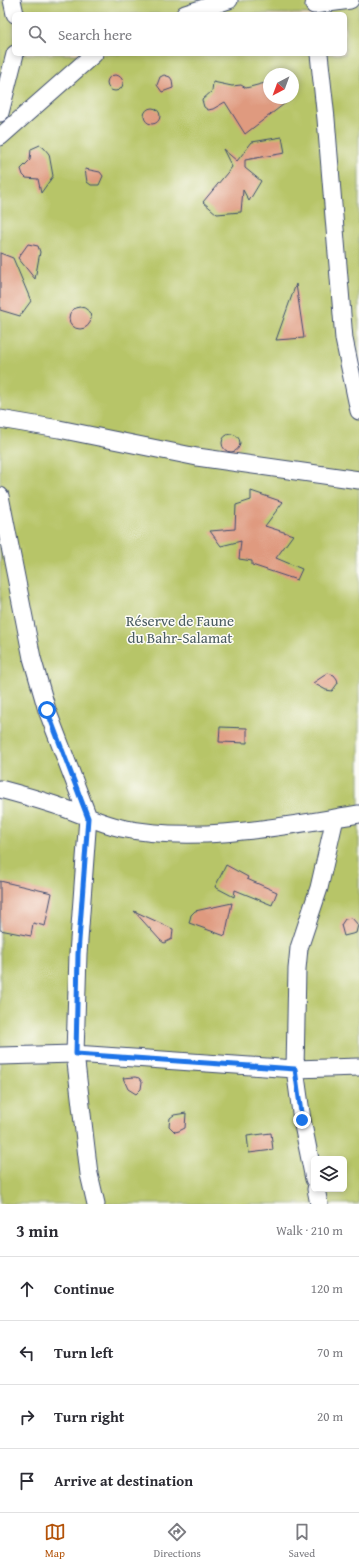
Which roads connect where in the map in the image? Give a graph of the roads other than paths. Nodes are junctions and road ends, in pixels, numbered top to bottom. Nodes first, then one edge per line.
1 (12, 0) edge
2 (229, 0) edge
3 (350, 0) edge
4 (314, 6) edge
5 (15, 12) edge
6 (191, 12) edge
7 (14, 56) edge
8 (92, 56) edge
9 (319, 56) edge
10 (0, 113) edge
11 (0, 137) edge
12 (359, 411) edge
13 (0, 418) edge
14 (359, 480) edge
15 (0, 496) edge
16 (0, 789) edge
17 (359, 814) edge
18 (88, 818) junction
19 (335, 818) junction
20 (76, 1054) junction
21 (0, 1056) edge
22 (359, 1067) edge
23 (295, 1069) junction
24 (311, 1164) edge
25 (317, 1192) edge
26 (96, 1204) edge
27 (320, 1204) edge

1 - 5 street
2 - 6 street
3 - 4 street
7 - 10 street
8 - 11 street
9 - 12 street
13 - 14 street
15 - 18 street
16 - 18 street
17 - 19 street
18 - 19 street
18 - 20 street
19 - 23 street
20 - 21 street
20 - 23 street
20 - 26 street
22 - 23 street
23 - 24 street
25 - 27 street

